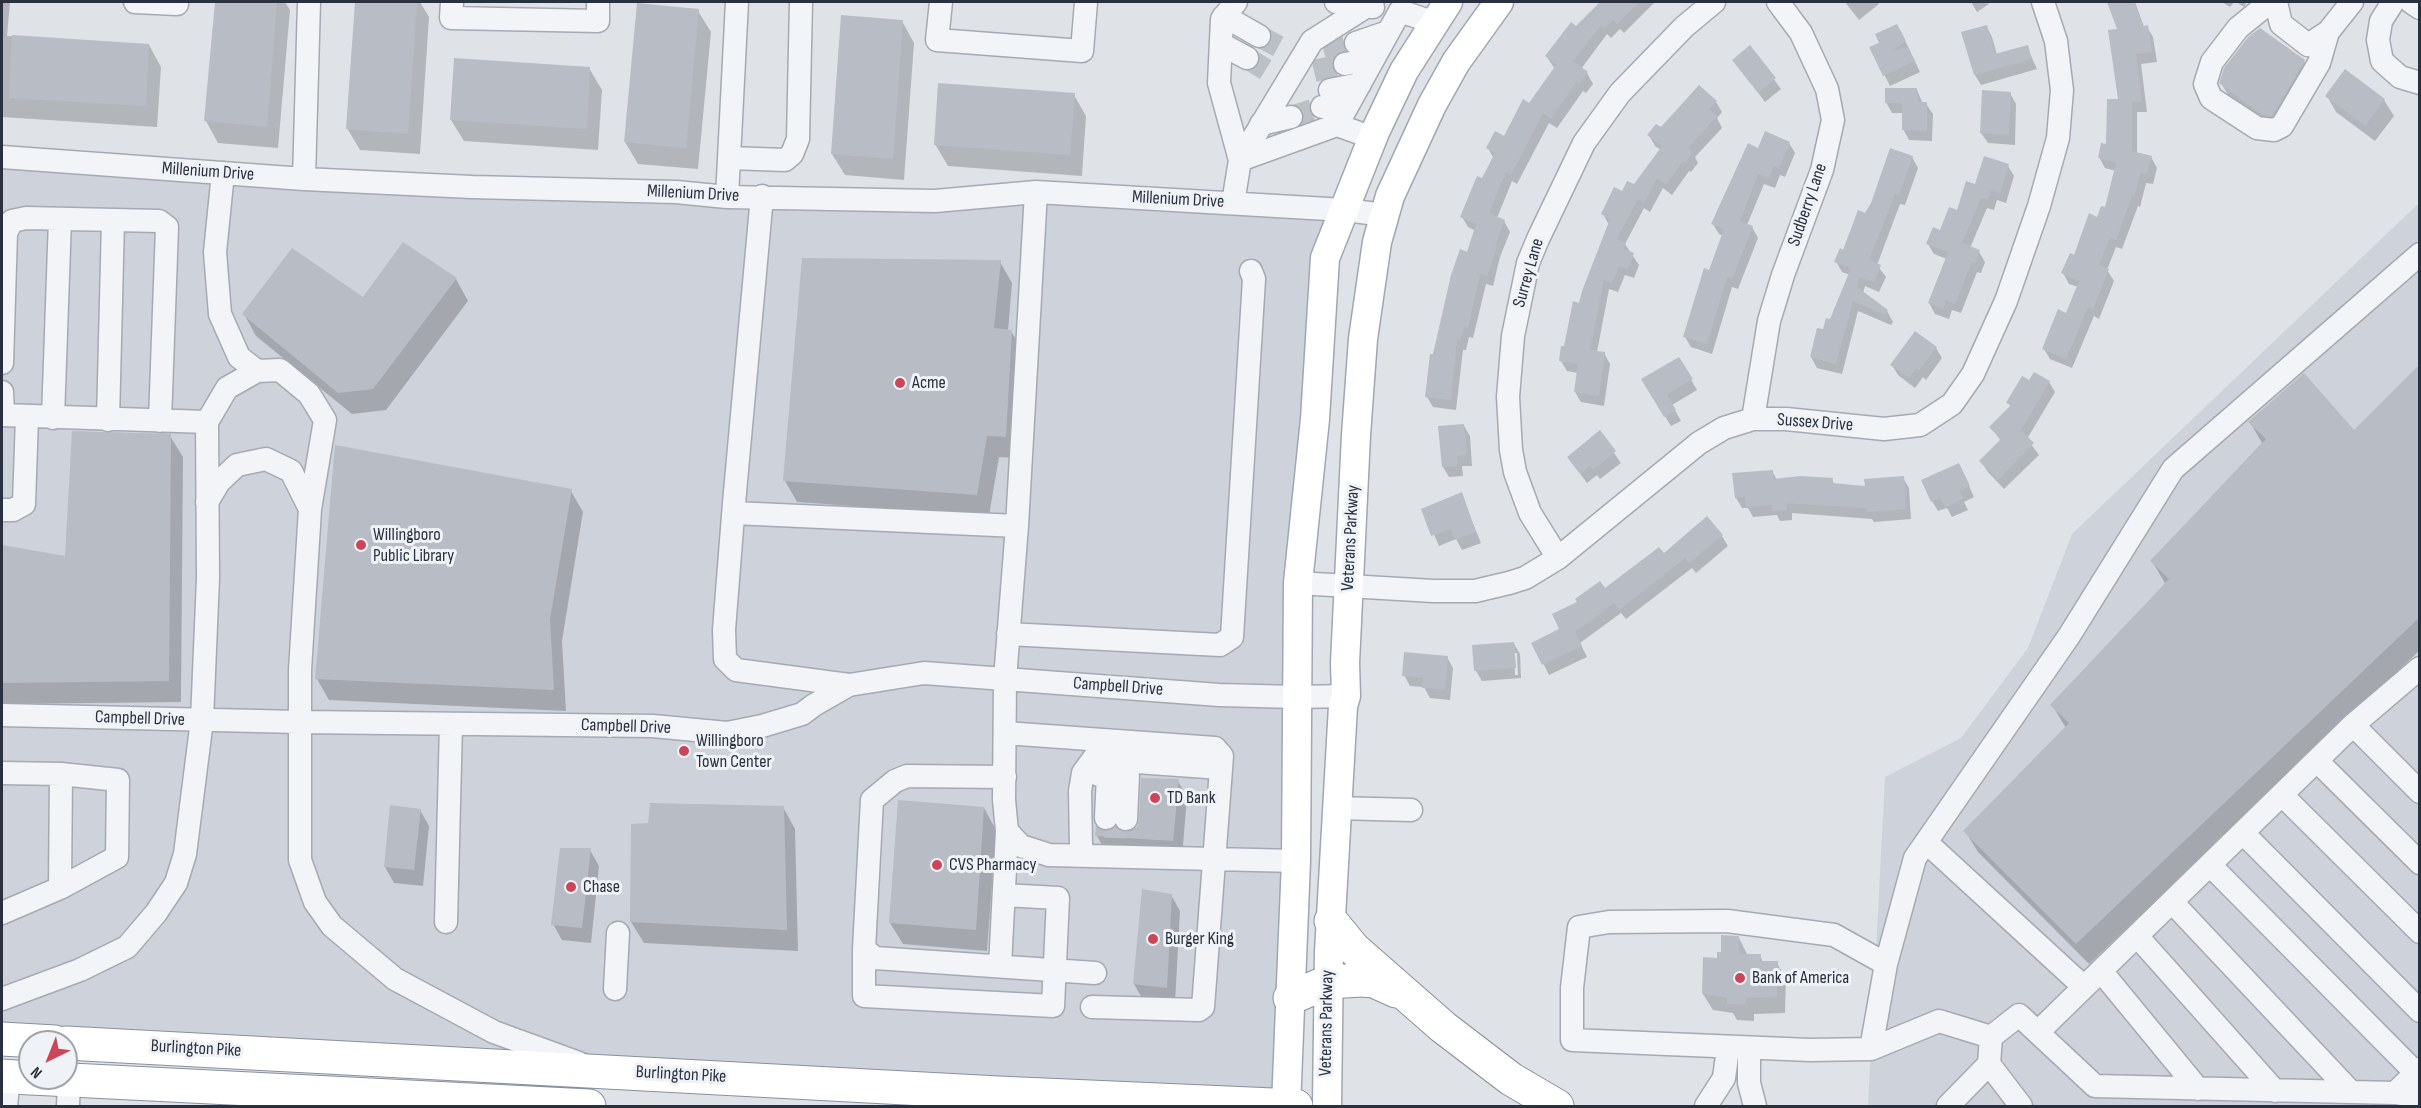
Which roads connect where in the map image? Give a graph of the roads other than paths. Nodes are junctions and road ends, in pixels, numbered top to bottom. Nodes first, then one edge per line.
1 (135, 2) edge
2 (177, 2) edge
3 (309, 2) edge
4 (452, 2) edge
5 (598, 2) edge
6 (737, 2) edge
7 (801, 2) edge
8 (941, 2) edge
9 (1086, 2) edge
10 (1336, 2) edge
11 (1499, 2) edge
12 (1714, 2) edge
13 (1778, 2) edge
14 (2043, 2) edge
15 (2270, 2) edge
16 (2276, 2) edge
17 (2352, 2) edge
18 (2393, 2) edge
19 (2411, 2) edge
20 (1367, 6) junction
21 (2420, 8) edge
22 (1400, 11) junction
23 (1441, 12) edge
24 (1225, 26) edge
25 (1388, 32) junction
26 (2328, 32) junction
27 (1356, 43) tunnel mouth
28 (1345, 64) tunnel mouth
29 (1368, 69) junction
30 (1401, 79) junction
31 (2420, 83) edge
32 (1348, 104) junction
33 (1337, 125) junction
34 (1373, 138) junction
35 (2, 157) edge
36 (729, 158) junction
37 (1240, 160) junction
38 (223, 172) junction
39 (304, 179) junction
40 (1036, 192) junction
41 (762, 196) junction
42 (727, 197) junction
43 (1233, 203) junction
44 (1345, 210) junction
45 (1385, 215) junction
46 (60, 219) junction
47 (113, 220) junction
48 (2420, 254) edge
49 (1251, 271) dead end
50 (2, 363) edge
51 (257, 371) junction
52 (2, 392) edge
53 (2, 415) edge
54 (27, 417) junction
55 (53, 418) junction
56 (1753, 419) junction
57 (108, 420) junction
58 (160, 421) junction
59 (207, 422) junction
60 (207, 502) junction
61 (310, 509) junction
62 (2, 510) edge
63 (734, 513) junction
64 (1017, 526) junction
65 (1558, 558) junction
66 (1298, 583) junction
67 (1348, 585) junction
68 (1008, 634) junction
69 (2420, 668) edge
70 (1005, 679) junction
71 (849, 685) junction
72 (1346, 696) junction
73 (1296, 697) junction
74 (2, 715) edge
75 (202, 720) junction
76 (299, 722) junction
77 (451, 724) junction
78 (2353, 725) junction
79 (1005, 733) junction
80 (2317, 761) junction
81 (1105, 768) junction
82 (2, 772) edge
83 (62, 774) junction
84 (1005, 777) junction
85 (2420, 792) edge
86 (2282, 795) junction
87 (1337, 808) junction
88 (1411, 810) dead end
89 (1007, 831) junction
90 (2243, 833) junction
91 (1111, 841) junction
92 (1926, 842) junction
93 (1214, 859) junction
94 (1296, 861) junction
95 (2420, 863) edge
96 (2210, 866) junction
97 (60, 888) junction
98 (1004, 895) junction
99 (2172, 902) junction
100 (2, 913) edge
101 (1331, 921) junction
102 (446, 922) dead end
103 (2420, 932) edge
104 (618, 933) dead end
105 (2137, 936) junction
106 (864, 949) junction
107 (1886, 964) junction
108 (1000, 966) junction
109 (1054, 970) junction
110 (2101, 971) junction
111 (1095, 973) dead end
112 (1328, 982) junction
113 (2084, 987) junction
114 (615, 989) dead end
115 (1405, 996) junction
116 (1290, 998) junction
117 (2, 999) edge
118 (1092, 1007) dead end
119 (2420, 1011) edge
120 (2038, 1032) junction
121 (1990, 1037) junction
122 (2, 1039) edge
123 (18, 1040) edge
124 (78, 1044) edge
125 (1738, 1048) junction
126 (1871, 1049) junction
127 (1989, 1064) junction
128 (603, 1071) junction
129 (2418, 1071) edge
130 (16, 1083) edge
131 (2198, 1089) junction
132 (2275, 1090) junction
133 (2351, 1092) junction
134 (69, 1093) edge
135 (2394, 1093) junction
136 (184, 1096) edge
137 (2420, 1097) edge
138 (241, 1098) edge
139 (292, 1099) edge
140 (402, 1102) edge
141 (544, 1105) edge
142 (588, 1106) edge
143 (1286, 1106) edge
144 (1296, 1107) edge
145 (1327, 1107) edge
146 (1557, 1107) edge
147 (1706, 1107) edge
148 (1755, 1107) edge
149 (1947, 1107) edge
150 (2021, 1107) edge

1 - 2 street
3 - 39 street
4 - 5 street
6 - 36 street
7 - 36 street
8 - 9 street
10 - 20 street
11 - 45 main road, Veterans Parkway
12 - 65 street, Surrey Lane
13 - 56 street, Sudberry Lane
14 - 56 street, Sussex Drive
15 - 26 street
16 - 26 street
17 - 26 street
18 - 31 street
19 - 21 street
20 - 22 street
20 - 37 street
22 - 23 street
22 - 25 street
23 - 30 main road, Veterans Parkway
24 - 24 street
24 - 37 street
25 - 27 street
25 - 29 street
28 - 29 street
29 - 30 street
29 - 32 street
29 - 32 street
30 - 34 main road, Veterans Parkway
32 - 33 street
33 - 34 street
33 - 37 street
34 - 44 main road, Veterans Parkway
35 - 38 street, Millenium Drive
36 - 42 street
37 - 43 street
38 - 39 street, Millenium Drive
38 - 51 street
39 - 42 street, Millenium Drive
40 - 41 street, Millenium Drive
40 - 43 street, Millenium Drive
40 - 64 street
41 - 42 street, Millenium Drive
41 - 63 street
43 - 44 street, Millenium Drive
44 - 45 street, Millenium Drive
44 - 66 main road, Veterans Parkway
45 - 67 main road, Veterans Parkway
46 - 47 street
46 - 50 street
46 - 55 street
47 - 57 street
47 - 58 street
48 - 92 street
49 - 68 street
51 - 59 street
51 - 61 street
52 - 53 street
53 - 54 street
54 - 55 street
54 - 62 street
55 - 57 street
56 - 65 street, Sussex Drive
57 - 58 street
58 - 59 street
59 - 60 street
60 - 61 street
60 - 75 street
61 - 76 street
63 - 64 street
63 - 71 street
64 - 68 street
65 - 67 street, Sussex Drive
66 - 67 street, Sussex Drive
66 - 73 main road, Veterans Parkway
67 - 72 main road, Veterans Parkway
68 - 70 street
69 - 78 street
70 - 71 street, Campbell Drive
70 - 73 street, Campbell Drive
70 - 79 street
71 - 77 street, Campbell Drive
72 - 73 street, Campbell Drive
72 - 87 main road, Veterans Parkway
73 - 94 main road, Veterans Parkway
74 - 75 street, Campbell Drive
75 - 76 street, Campbell Drive
75 - 117 street
76 - 77 street, Campbell Drive
76 - 128 street
77 - 102 street
78 - 80 street
78 - 85 street
79 - 81 street
79 - 84 street
80 - 86 street
80 - 95 street
81 - 91 street
81 - 91 street
81 - 93 street
82 - 83 street
83 - 97 street
83 - 97 street
84 - 89 street
84 - 106 street
86 - 90 street
86 - 103 street
87 - 88 street
87 - 101 main road, Veterans Parkway
89 - 91 street
89 - 98 street
90 - 96 street
90 - 119 street
91 - 93 street
92 - 107 street
92 - 113 street
93 - 94 street
93 - 118 street
94 - 116 main road, Veterans Parkway
96 - 99 street
96 - 129 street
97 - 100 street
98 - 108 street
98 - 109 street
99 - 105 street
99 - 133 street
101 - 112 main road, Veterans Parkway
101 - 115 highway
104 - 114 street
105 - 110 street
105 - 132 street
106 - 108 street
106 - 109 street
107 - 125 street
107 - 126 street
108 - 109 street
109 - 111 street
110 - 113 street
110 - 131 street
112 - 115 highway
112 - 116 highway
112 - 145 main road, Veterans Parkway
113 - 120 street
115 - 146 highway
116 - 143 main road, Veterans Parkway
120 - 121 street
120 - 131 street
121 - 126 street
121 - 127 street
122 - 123 highway
124 - 128 highway, Burlington Pike
125 - 126 street
125 - 147 street
125 - 148 street
127 - 149 street
127 - 150 street
128 - 143 highway, Burlington Pike
129 - 135 street
130 - 134 highway, Burlington Pike
131 - 132 street
132 - 133 street
133 - 135 street
134 - 136 highway, Burlington Pike
135 - 137 street
136 - 138 highway, Burlington Pike
138 - 139 highway, Burlington Pike
139 - 140 highway, Burlington Pike
140 - 141 highway, Burlington Pike
141 - 142 highway, Burlington Pike
143 - 144 highway, Burlington Pike

